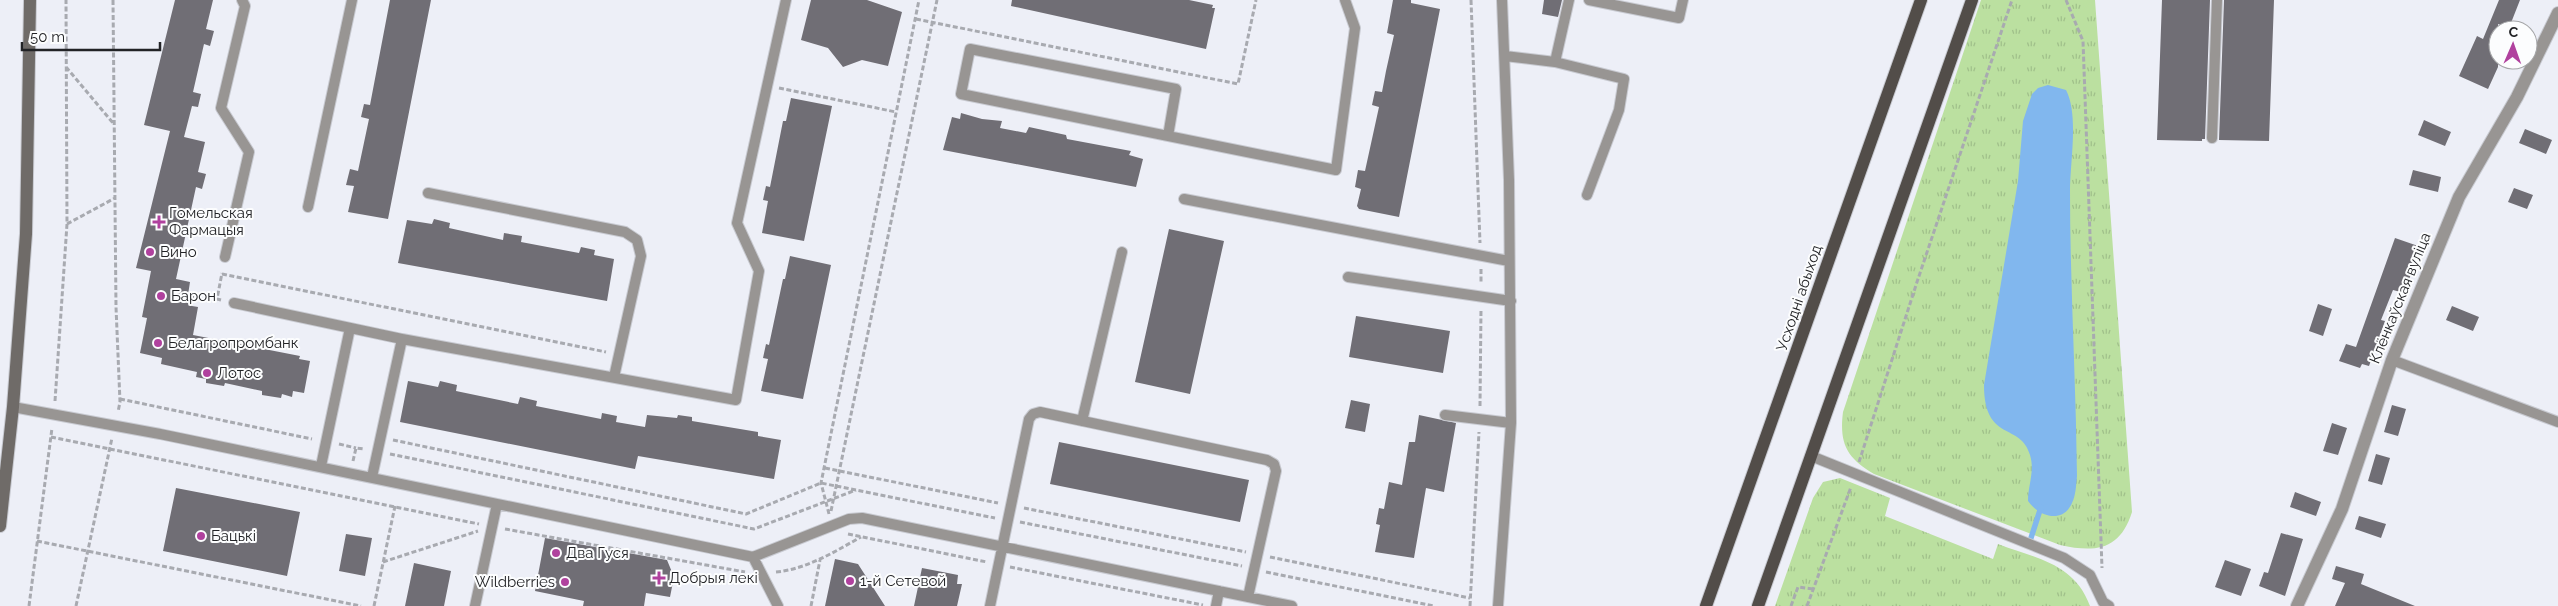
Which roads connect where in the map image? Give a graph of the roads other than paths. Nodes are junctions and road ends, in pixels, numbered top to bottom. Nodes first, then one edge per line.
1 (30, 0) edge
2 (242, 0) edge
3 (352, 0) edge
4 (786, 0) edge
5 (1345, 0) edge
6 (1502, 0) edge
7 (1569, 0) edge
8 (1589, 0) edge
9 (1683, 0) edge
10 (1921, 0) edge
11 (1972, 0) edge
12 (2217, 0) edge
13 (2558, 13) edge
14 (1505, 56) junction
15 (1555, 62) junction
16 (1168, 136) junction
17 (2212, 138) dead end
18 (428, 193) dead end
19 (1587, 195) dead end
20 (1184, 199) dead end
21 (308, 207) dead end
22 (1122, 252) dead end
23 (225, 258) road end
24 (1509, 261) junction
25 (1348, 277) dead end
26 (1511, 301) junction
27 (234, 303) road end
28 (350, 328) junction
29 (402, 339) junction
30 (2392, 360) junction
31 (614, 377) junction
32 (13, 407) junction
33 (1445, 415) dead end
34 (1082, 421) junction
35 (2558, 422) edge
36 (1511, 423) junction
37 (1811, 456) junction
38 (321, 466) junction
39 (372, 477) junction
40 (497, 504) junction
41 (0, 526) edge
42 (1002, 546) junction
43 (752, 557) junction
44 (1219, 591) junction
45 (1248, 597) junction
46 (475, 606) edge
47 (778, 606) edge
48 (990, 606) edge
49 (1216, 606) edge
50 (1292, 606) edge
51 (1498, 606) edge
52 (1706, 606) edge
53 (1758, 606) edge
54 (2109, 606) edge
55 (2297, 606) edge

1 - 32 main road
2 - 23 lane
3 - 21 lane
4 - 31 lane
5 - 16 lane
6 - 14 lane
7 - 15 lane
8 - 9 lane
10 - 52 main road, Усходні абыход
11 - 37 main road
12 - 17 lane
13 - 30 street, Клёнкаўская вуліца
14 - 15 lane
14 - 24 lane
15 - 19 lane
16 - 16 lane
18 - 31 lane
20 - 24 lane
22 - 34 lane
24 - 26 lane
25 - 26 lane
26 - 36 lane
27 - 28 lane
28 - 29 lane
28 - 38 lane
29 - 31 lane
29 - 39 lane
30 - 35 lane
30 - 55 street, Клёнкаўская вуліца
32 - 38 lane
32 - 41 main road
33 - 36 lane
34 - 42 lane
34 - 45 lane
36 - 51 lane
37 - 53 main road
37 - 54 lane
38 - 39 lane
39 - 40 lane
40 - 43 lane
40 - 46 lane
42 - 43 lane
42 - 44 lane
42 - 48 lane
43 - 47 lane
44 - 45 lane
44 - 49 lane
45 - 50 lane

